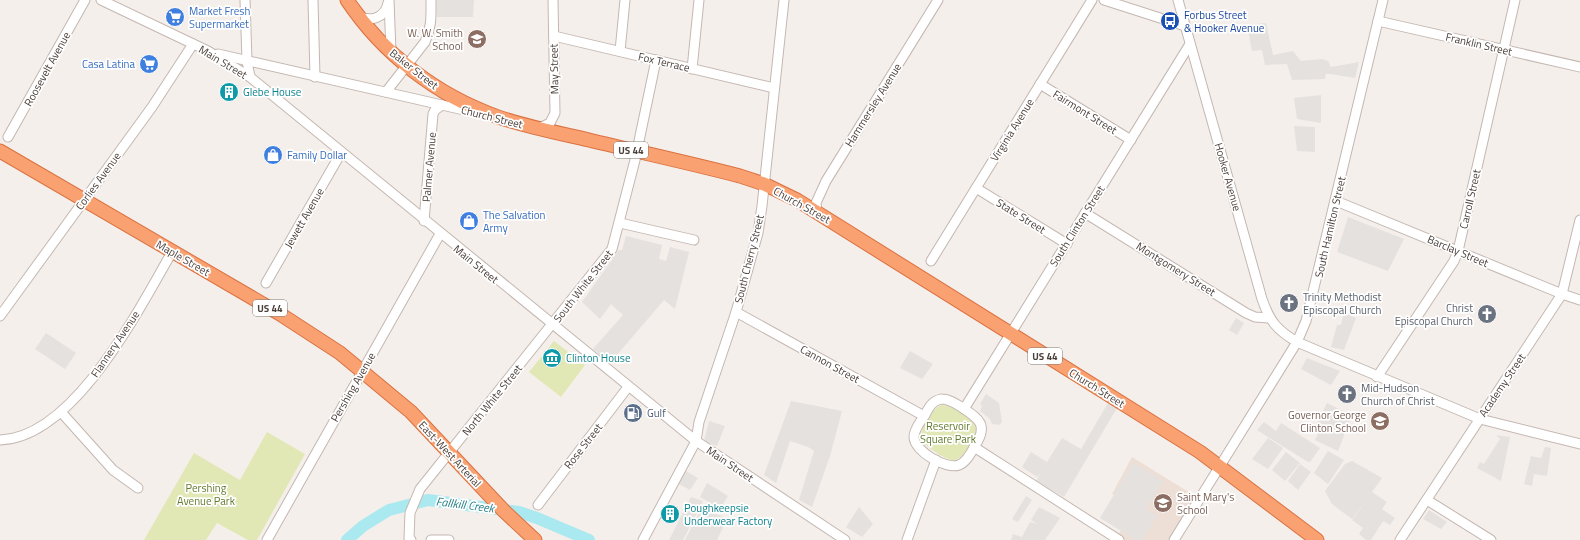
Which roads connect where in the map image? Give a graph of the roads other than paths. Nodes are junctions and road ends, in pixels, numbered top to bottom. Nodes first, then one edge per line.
1 (84, 0) edge
2 (100, 0) edge
3 (245, 0) edge
4 (313, 0) edge
5 (347, 0) edge
6 (388, 0) edge
7 (432, 0) edge
8 (553, 0) edge
9 (626, 0) edge
10 (699, 0) edge
11 (784, 0) edge
12 (938, 0) edge
13 (1092, 0) edge
14 (1104, 0) edge
15 (1178, 0) edge
16 (1383, 0) edge
17 (1515, 0) edge
18 (357, 14) junction
19 (1378, 21) junction
20 (1185, 26) junction
21 (554, 36) junction
22 (193, 44) junction
23 (1190, 44) junction
24 (1503, 49) junction
25 (208, 51) junction
26 (391, 52) junction
27 (620, 52) junction
28 (656, 60) junction
29 (247, 61) junction
30 (407, 66) junction
31 (1580, 67) edge
32 (692, 69) junction
33 (315, 77) junction
34 (250, 78) junction
35 (1040, 84) junction
36 (774, 88) junction
37 (386, 92) junction
38 (418, 100) junction
39 (442, 105) junction
40 (433, 114) junction
41 (498, 117) junction
42 (538, 128) junction
43 (8, 137) dead end
44 (1131, 140) junction
45 (636, 151) junction
46 (1, 153) edge
47 (341, 153) junction
48 (764, 184) junction
49 (976, 188) junction
50 (84, 200) junction
51 (1336, 201) junction
52 (817, 212) junction
53 (1086, 213) junction
54 (1580, 220) edge
55 (424, 221) junction
56 (620, 222) junction
57 (440, 234) junction
58 (694, 240) dead end
59 (1067, 244) junction
60 (1458, 251) junction
61 (172, 252) junction
62 (931, 261) dead end
63 (266, 283) dead end
64 (1562, 294) junction
65 (1580, 300) edge
66 (736, 312) junction
67 (0, 316) edge
68 (1269, 318) junction
69 (552, 325) junction
70 (1011, 335) junction
71 (1297, 342) junction
72 (363, 371) junction
73 (1377, 377) junction
74 (628, 387) junction
75 (964, 409) junction
76 (61, 412) junction
77 (924, 416) junction
78 (1480, 419) junction
79 (0, 440) edge
80 (696, 441) junction
81 (1580, 444) edge
82 (974, 448) junction
83 (450, 453) junction
84 (936, 460) junction
85 (1220, 467) junction
86 (138, 488) dead end
87 (1427, 500) junction
88 (538, 505) dead end
89 (267, 540) edge
90 (411, 540) edge
91 (432, 540) edge
92 (449, 540) edge
93 (535, 540) edge
94 (644, 540) edge
95 (845, 540) edge
96 (907, 540) edge
97 (1119, 540) edge
98 (1174, 540) edge
99 (1317, 540) edge
100 (1400, 540) edge
101 (1491, 540) edge

1 - 43 street, Roosevelt Avenue
2 - 22 street, Main Street
3 - 29 street
4 - 33 street
5 - 18 highway, Baker Street / US 44
6 - 18 street
6 - 26 street
7 - 30 street
8 - 21 street, May Street
9 - 27 street
10 - 32 street
11 - 36 street, South Cherry Street
12 - 52 street, Hammersley Avenue
13 - 35 street, Virginia Avenue
14 - 20 street
15 - 20 street, Hooker Avenue
16 - 19 street, South Hamilton Street
17 - 24 street, Carroll Street
18 - 26 highway, Baker Street / US 44
19 - 24 street, Franklin Street
19 - 51 street, South Hamilton Street
20 - 23 street, Hooker Avenue
21 - 27 street, Fox Terrace
21 - 42 street, May Street
22 - 25 street, Main Street
22 - 50 street, Corlies Avenue
23 - 44 street, South Clinton Street
23 - 68 street, Hooker Avenue
24 - 31 street, Franklin Street
24 - 60 street, Carroll Street
25 - 29 street, Church Street
25 - 34 street, Main Street
26 - 30 highway, Baker Street / US 44
27 - 28 street, Fox Terrace
28 - 32 street, Fox Terrace
28 - 45 street, South White Street
29 - 33 street, Church Street
29 - 34 street
30 - 37 street
30 - 41 highway, Baker Street / US 44
32 - 36 street, Fox Terrace
33 - 37 street, Church Street
34 - 47 street, Main Street
35 - 44 street, Fairmont Street
35 - 49 street, Virginia Avenue
36 - 48 street, South Cherry Street
37 - 38 street, Church Street
38 - 39 street, Church Street
38 - 40 street
39 - 40 street
39 - 41 street, Church Street
40 - 55 street, Palmer Avenue
41 - 42 highway, Church Street / US 44
42 - 45 highway, Church Street / US 44
44 - 53 street, South Clinton Street
45 - 48 highway, Church Street / US 44
45 - 56 street, South White Street
46 - 50 highway, Maple Street / US 44
47 - 55 street, Main Street
47 - 63 street, Jewett Avenue
48 - 52 highway, Church Street / US 44
48 - 66 street, South Cherry Street
49 - 59 street, State Street
49 - 62 street, Virginia Avenue
50 - 61 highway, Maple Street / US 44
50 - 67 street, Corlies Avenue
51 - 60 street, Barclay Street
51 - 71 street, South Hamilton Street
52 - 70 highway, Church Street / US 44
53 - 59 street, South Clinton Street
53 - 68 street, Montgomery Street
54 - 64 street, Academy Street
55 - 57 street, Main Street
56 - 58 street
56 - 69 street, South White Street
57 - 69 street, Main Street
57 - 72 street, Pershing Avenue
59 - 70 street, South Clinton Street
60 - 64 street, Barclay Street
60 - 73 street, Carroll Street
61 - 72 highway, Maple Street / US 44
61 - 76 street, Flannery Avenue
64 - 65 street, Barclay Street
64 - 78 street, Academy Street
66 - 77 street, Cannon Street
66 - 80 street, South Cherry Street
68 - 71 street, Hooker Avenue
69 - 74 street, Main Street
69 - 83 street, North White Street
70 - 75 street, South Clinton Street
70 - 85 highway, Church Street / US 44
71 - 73 street
71 - 85 street, South Hamilton Street
72 - 83 highway, East-West Arterial / US 44
72 - 89 street, Pershing Avenue
73 - 78 street
74 - 80 street, Main Street
74 - 88 street, Rose Street
75 - 77 street
75 - 82 street
76 - 79 street, Flannery Avenue
76 - 86 street
77 - 84 street
78 - 81 street
78 - 87 street, Academy Street
80 - 94 street, South Cherry Street
80 - 95 street, Main Street
82 - 84 street
82 - 97 street
83 - 90 street, North White Street
83 - 93 highway, East-West Arterial / US 44
84 - 96 street
85 - 98 street, South Hamilton Street
85 - 99 highway, Church Street / US 44
87 - 100 street, Academy Street
87 - 101 street
91 - 92 street

